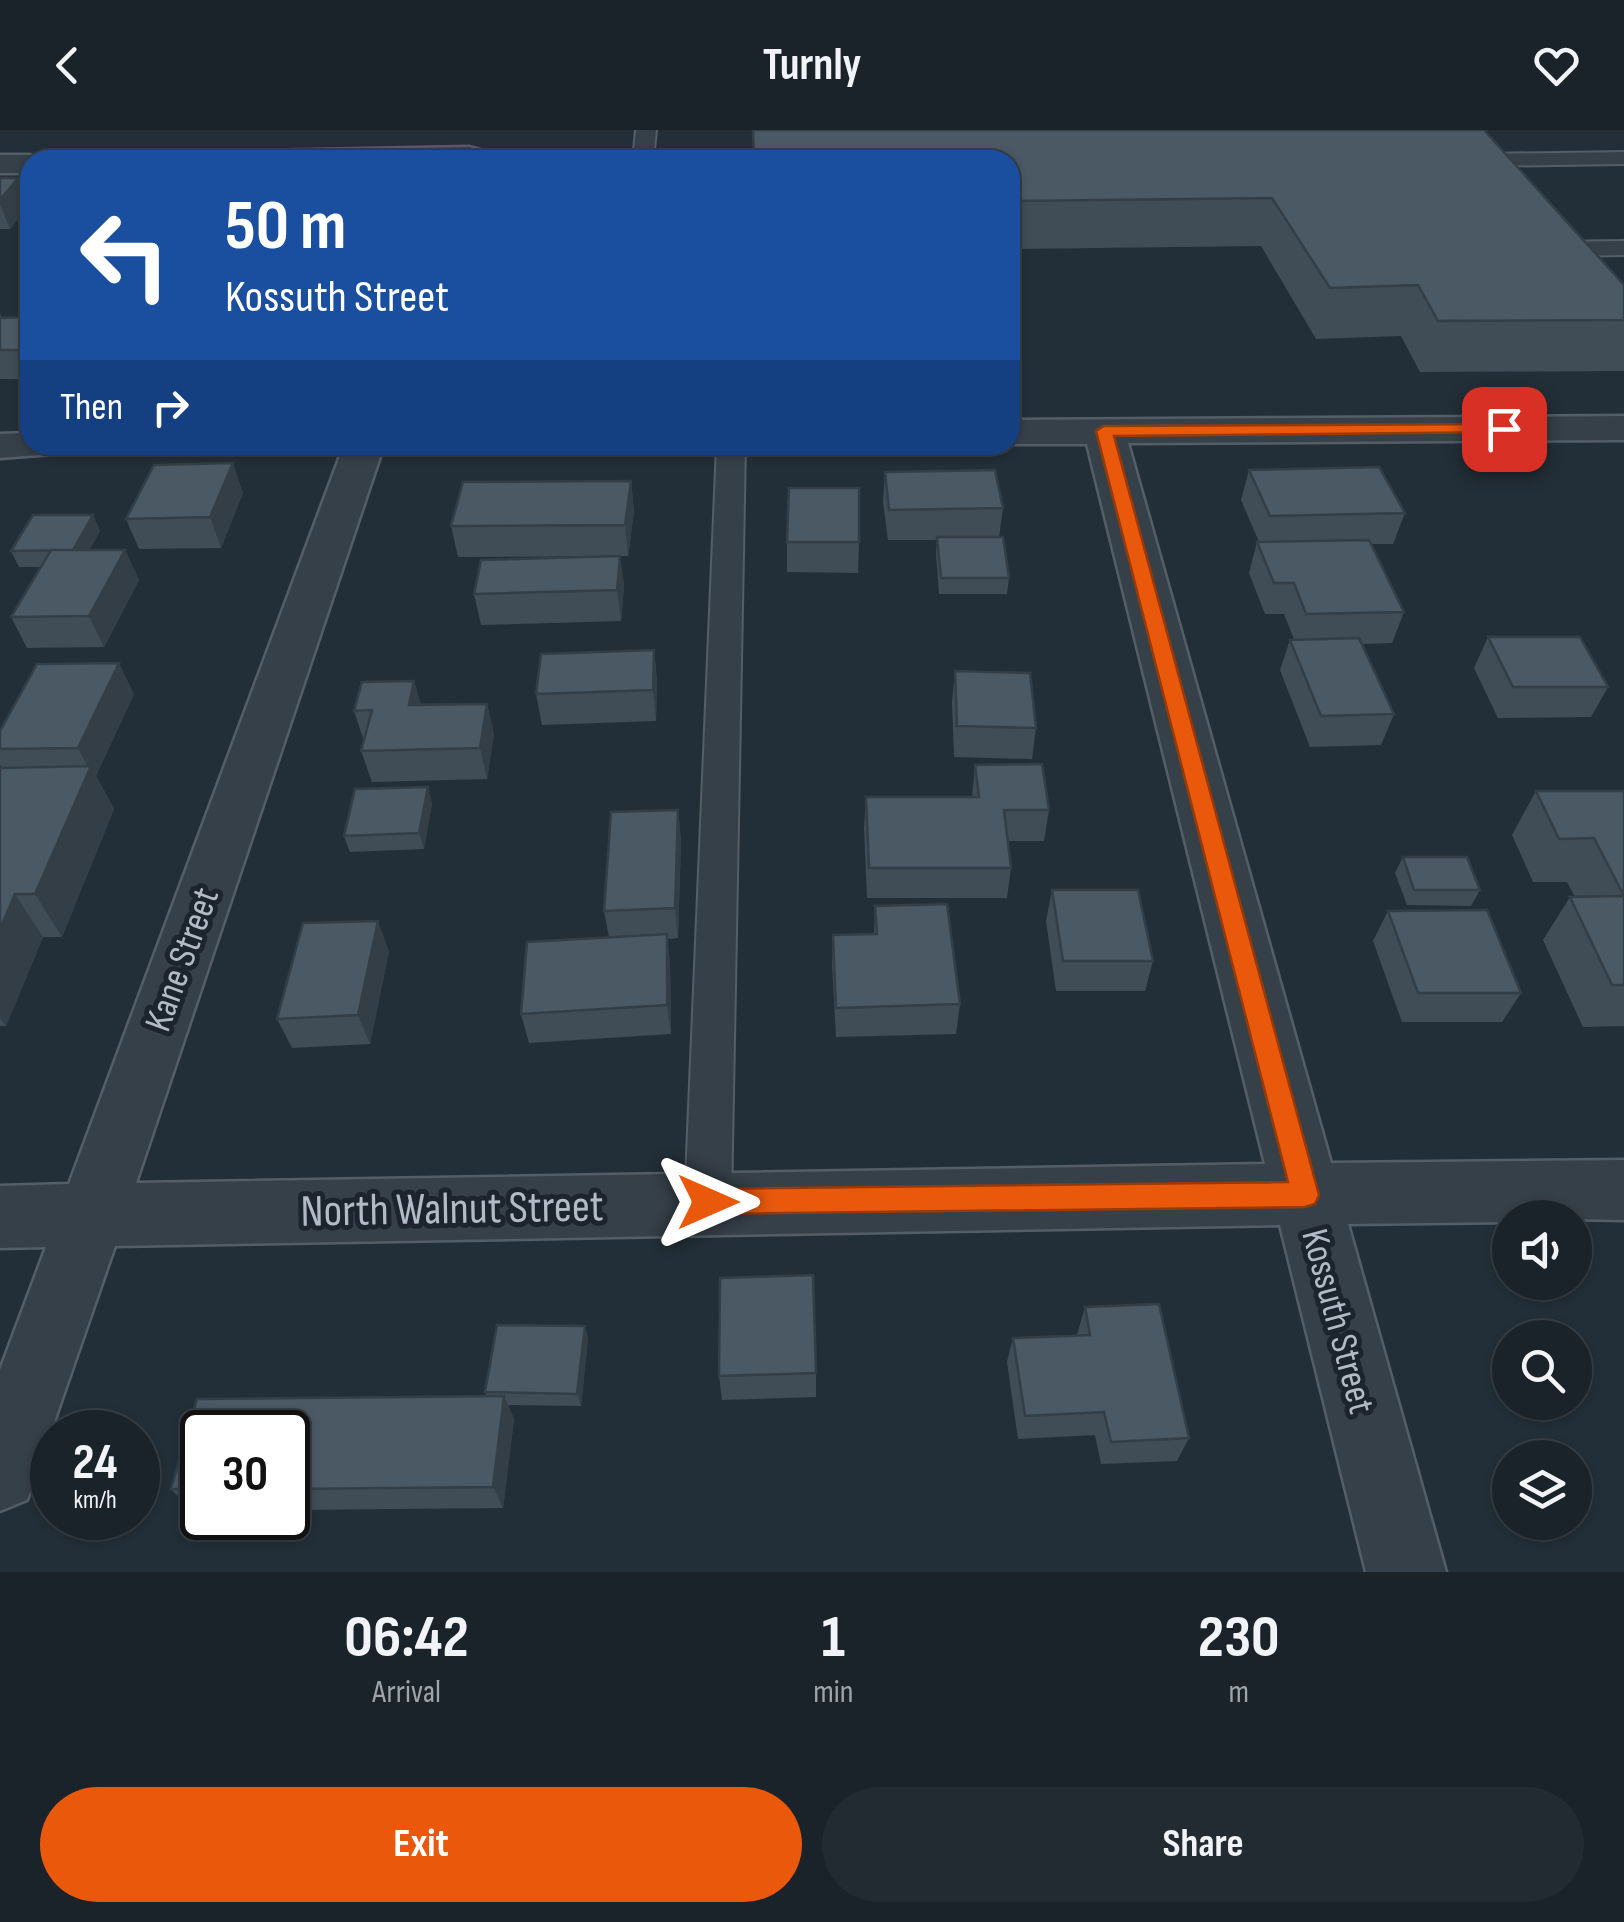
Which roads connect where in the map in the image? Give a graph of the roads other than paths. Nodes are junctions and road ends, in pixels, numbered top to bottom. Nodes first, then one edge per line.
1 (1477, 130) edge
2 (1624, 158) edge
3 (1478, 160) junction
4 (1502, 190) edge
5 (1624, 248) edge
6 (1570, 276) edge
7 (1624, 428) edge
8 (1104, 431) junction
9 (1020, 432) edge
10 (360, 455) edge
11 (732, 455) edge
12 (1624, 1190) edge
13 (1305, 1195) junction
14 (708, 1202) junction
15 (90, 1216) junction
16 (0, 1217) edge
17 (0, 1474) edge
18 (1406, 1572) edge

1 - 3 lane
2 - 3 lane
3 - 4 lane
5 - 6 lane
7 - 8 street
8 - 9 street
8 - 13 street, Kossuth Street
10 - 15 street, Kane Street
11 - 14 lane
12 - 13 street, North Walnut Street
13 - 14 street, North Walnut Street
13 - 18 street, Kossuth Street
14 - 15 street, North Walnut Street
15 - 16 street, North Walnut Street
15 - 17 street, Kane Street

